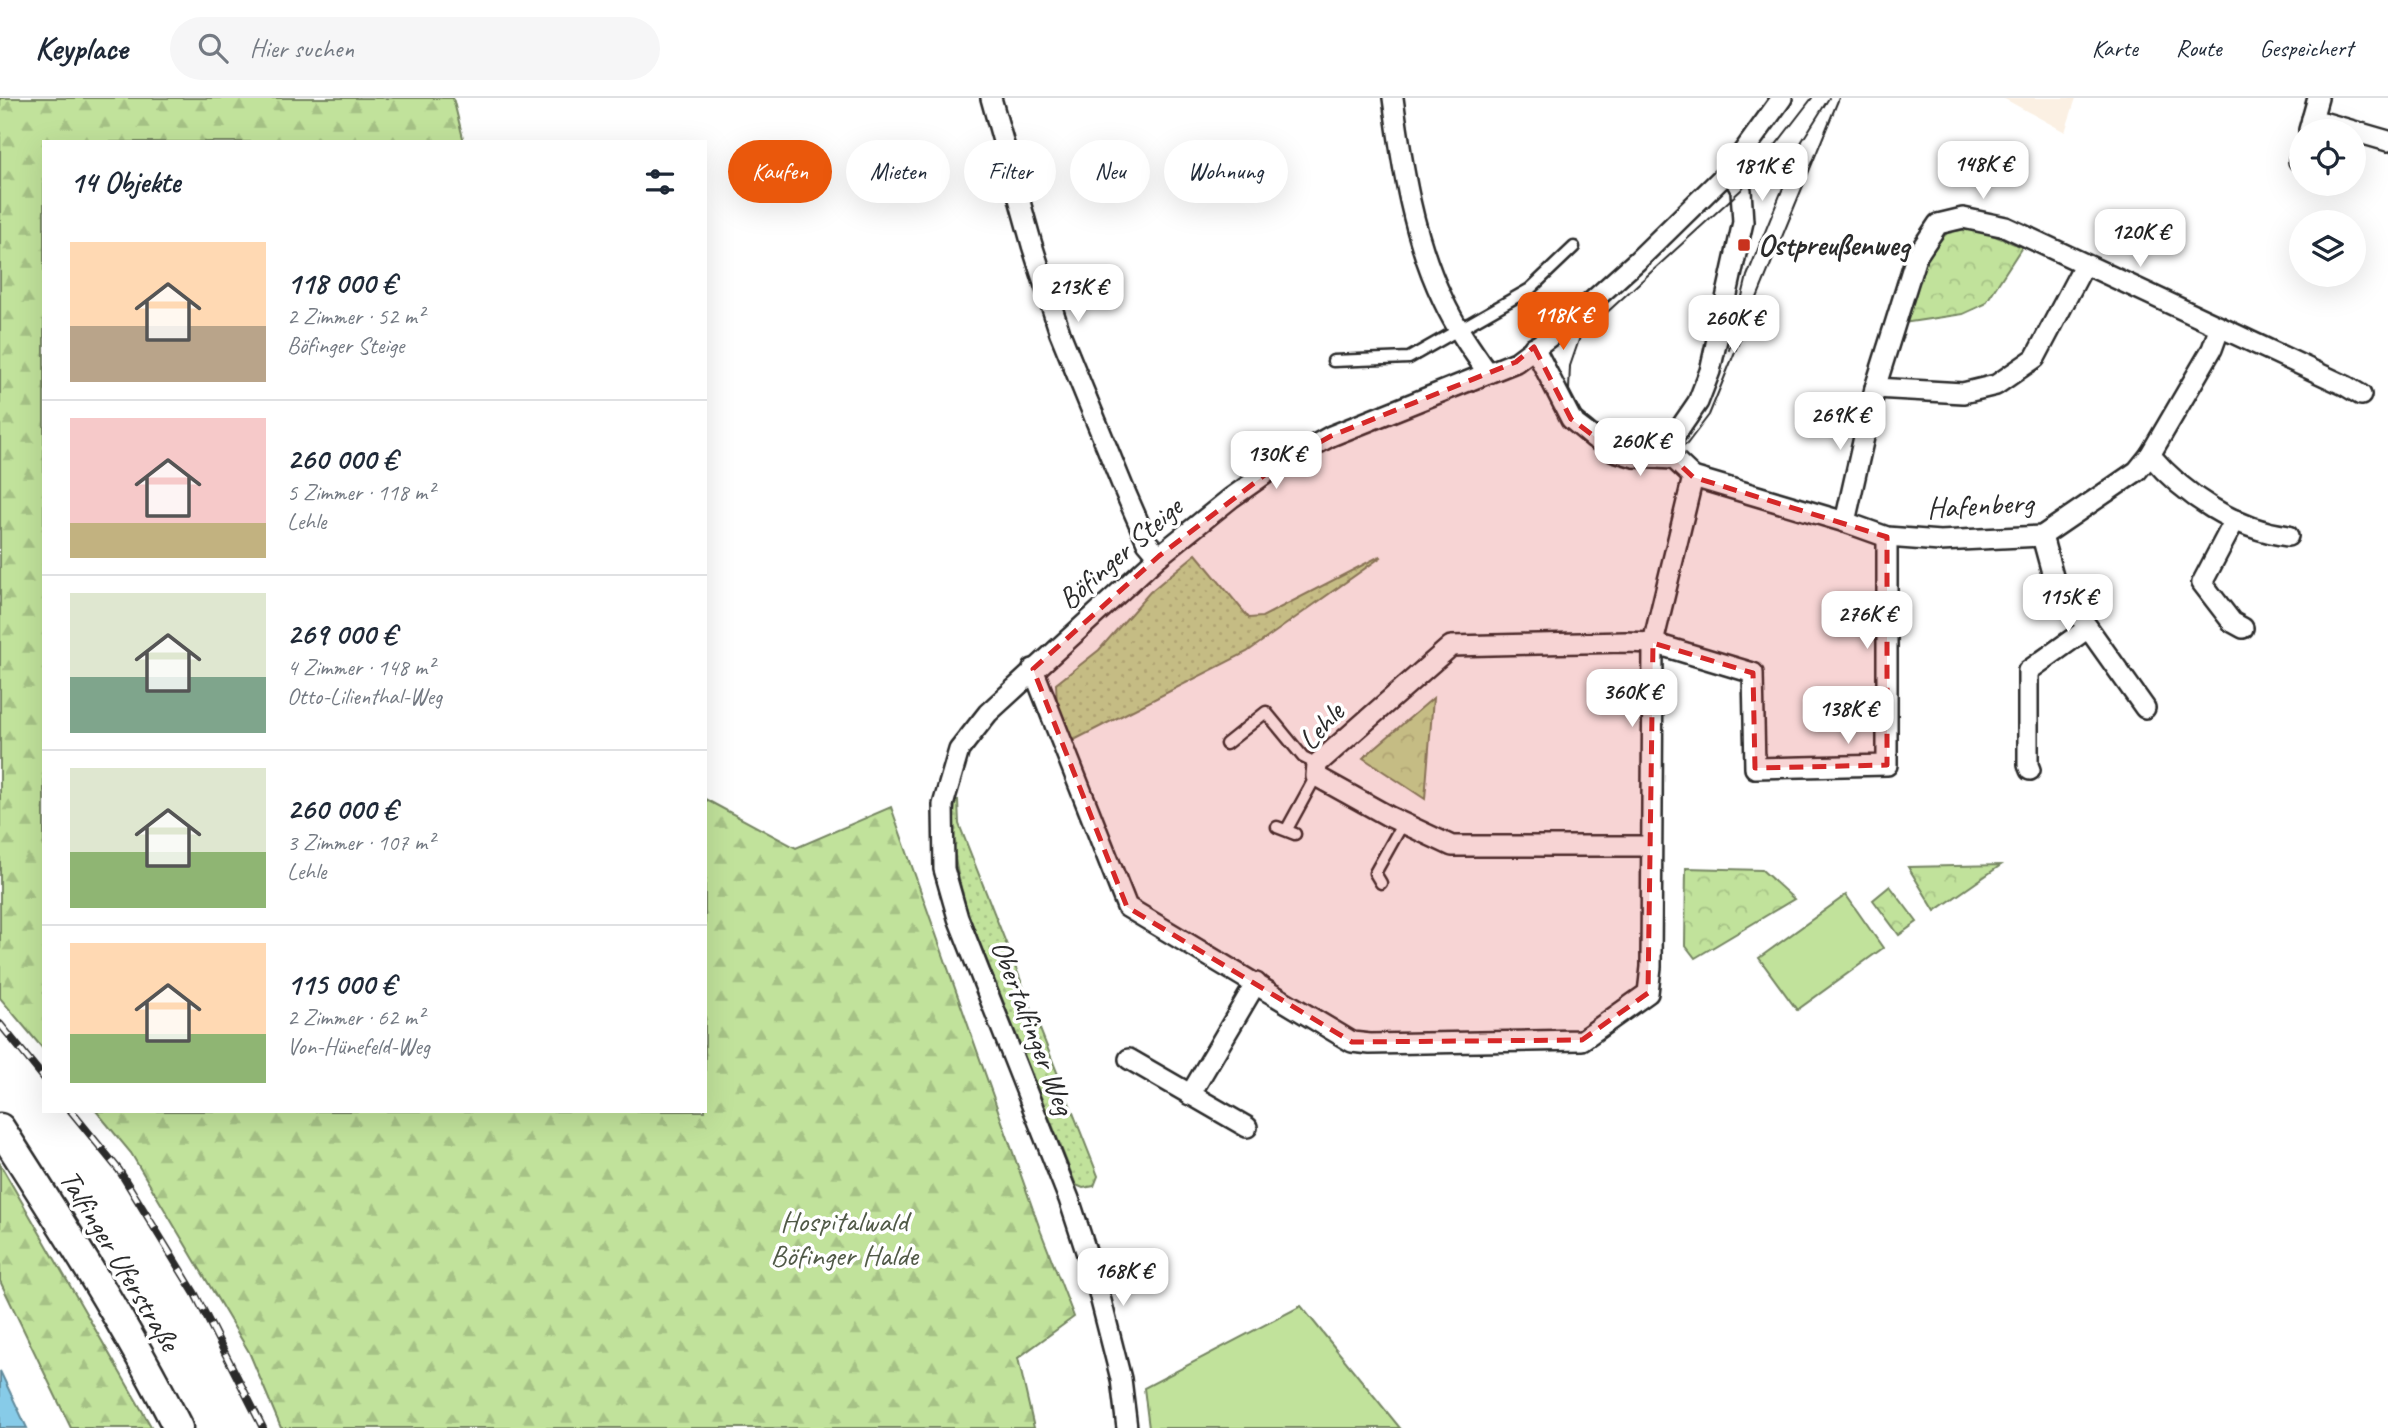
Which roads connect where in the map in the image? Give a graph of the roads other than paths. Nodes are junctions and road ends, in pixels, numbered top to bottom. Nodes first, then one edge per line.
1 (991, 98) edge
2 (1393, 98) edge
3 (1782, 98) edge
4 (2318, 98) edge
5 (2312, 119) edge
6 (2366, 136) edge
7 (2388, 141) edge
8 (1730, 170) junction
9 (1574, 247) dead end
10 (2084, 265) junction
11 (2220, 327) junction
12 (1458, 330) junction
13 (1534, 347) junction
14 (1333, 360) dead end
15 (1488, 373) junction
16 (1875, 388) junction
17 (2361, 395) dead end
18 (2150, 455) junction
19 (1674, 459) junction
20 (1693, 477) junction
21 (2235, 520) junction
22 (1845, 522) junction
23 (2042, 536) junction
24 (2288, 536) dead end
25 (1886, 537) junction
26 (1159, 556) junction
27 (2088, 628) junction
28 (2243, 628) dead end
29 (1653, 643) junction
30 (1033, 670) junction
31 (2145, 708) dead end
32 (1226, 744) dead end
33 (1317, 770) junction
34 (2030, 770) dead end
35 (1403, 823) junction
36 (1286, 830) dead end
37 (1651, 846) junction
38 (1381, 883) dead end
39 (1256, 983) junction
40 (1129, 1059) dead end
41 (1190, 1095) junction
42 (1247, 1127) dead end
43 (0, 1128) edge
44 (178, 1428) edge
45 (1127, 1428) edge

1 - 26 street
2 - 12 street
3 - 8 street, Böfinger Steige
4 - 5 street
6 - 7 street
8 - 13 street, Böfinger Steige
8 - 19 street
9 - 12 lane
10 - 11 street
10 - 16 street
10 - 16 street
11 - 17 street
11 - 18 street, Hafenberg
12 - 14 lane
12 - 15 street
13 - 15 street, Böfinger Steige
13 - 19 street
15 - 26 street, Böfinger Steige
16 - 22 street
18 - 21 street
18 - 23 street, Hafenberg
19 - 20 street
20 - 22 street, Hafenberg
20 - 29 street
21 - 24 street
21 - 28 street
22 - 25 street, Hafenberg
23 - 25 street, Hafenberg
23 - 27 street
25 - 29 street, Lehle
26 - 30 street, Böfinger Steige
27 - 31 street
27 - 34 street
29 - 33 street, Lehle
29 - 37 street
30 - 39 street
30 - 45 street, Obertalfinger Weg
32 - 33 lane
33 - 35 street, Lehle
33 - 36 lane
35 - 37 street, Lehle
35 - 38 lane
37 - 39 street
39 - 41 street
40 - 41 street
41 - 42 street
43 - 44 street, Talfinger Uferstraße

